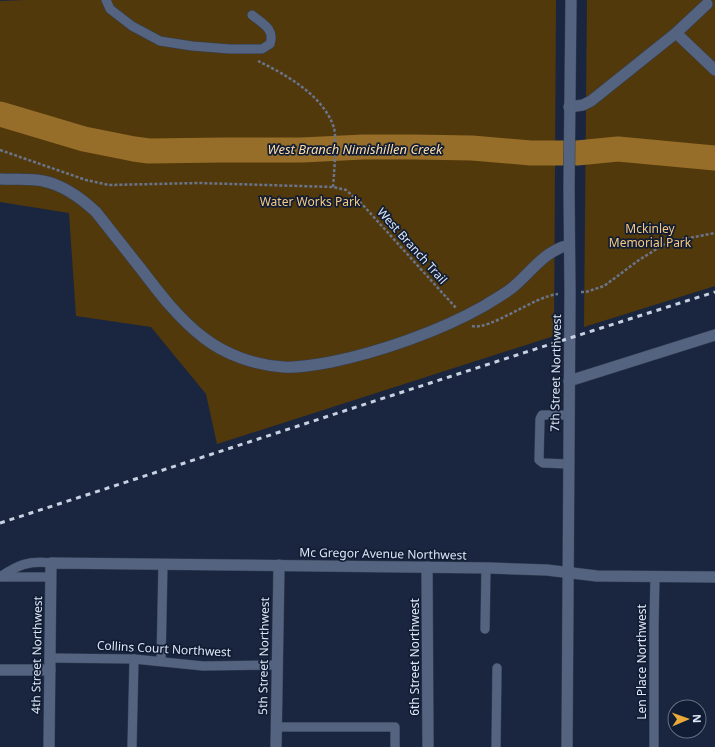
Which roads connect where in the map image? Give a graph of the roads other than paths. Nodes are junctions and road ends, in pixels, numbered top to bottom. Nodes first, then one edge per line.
1 (106, 0) edge
2 (571, 0) edge
3 (710, 4) edge
4 (252, 15) dead end
5 (676, 33) junction
6 (715, 70) edge
7 (570, 107) junction
8 (0, 179) edge
9 (569, 245) junction
10 (715, 335) edge
11 (569, 381) junction
12 (568, 415) junction
13 (568, 464) junction
14 (51, 563) junction
15 (163, 564) junction
16 (278, 565) junction
17 (428, 567) junction
18 (486, 568) junction
19 (567, 573) junction
20 (0, 577) edge
21 (51, 577) junction
22 (655, 577) junction
23 (715, 577) edge
24 (484, 629) dead end
25 (50, 658) junction
26 (134, 659) junction
27 (161, 662) junction
28 (277, 664) junction
29 (497, 668) dead end
30 (0, 670) edge
31 (50, 670) junction
32 (277, 727) junction
33 (49, 747) edge
34 (132, 747) edge
35 (276, 747) edge
36 (395, 747) edge
37 (428, 747) edge
38 (496, 747) edge
39 (567, 747) edge
40 (654, 747) edge

1 - 4 lane
2 - 7 street, 7th Street Northwest
3 - 5 street
5 - 6 street
5 - 7 street
7 - 9 street, 7th Street Northwest
8 - 9 street
9 - 11 street, 7th Street Northwest
10 - 11 street
11 - 12 street, 7th Street Northwest
12 - 13 street, 7th Street Northwest
12 - 13 lane
13 - 19 street, 7th Street Northwest
14 - 15 street, Mc Gregor Avenue Northwest
14 - 20 lane
14 - 21 street, 4th Street Northwest
15 - 16 street, Mc Gregor Avenue Northwest
15 - 27 lane
16 - 17 street, Mc Gregor Avenue Northwest
16 - 28 street, 5th Street Northwest
17 - 18 street, Mc Gregor Avenue Northwest
17 - 37 street, 6th Street Northwest
18 - 19 street, Mc Gregor Avenue Northwest
18 - 24 lane
19 - 22 street, Mc Gregor Avenue Northwest
19 - 39 street, 7th Street Northwest
20 - 21 lane
21 - 25 street, 4th Street Northwest
22 - 23 street, Mc Gregor Avenue Northwest
22 - 40 lane, Len Place Northwest
25 - 26 lane, Collins Court Northwest
25 - 31 street, 4th Street Northwest
26 - 27 lane, Collins Court Northwest
26 - 34 lane
27 - 28 lane, Collins Court Northwest
28 - 32 street, 5th Street Northwest
29 - 38 lane
30 - 31 street
31 - 33 street, 4th Street Northwest
32 - 35 street, 5th Street Northwest
32 - 36 lane, 6th Street Northwest

